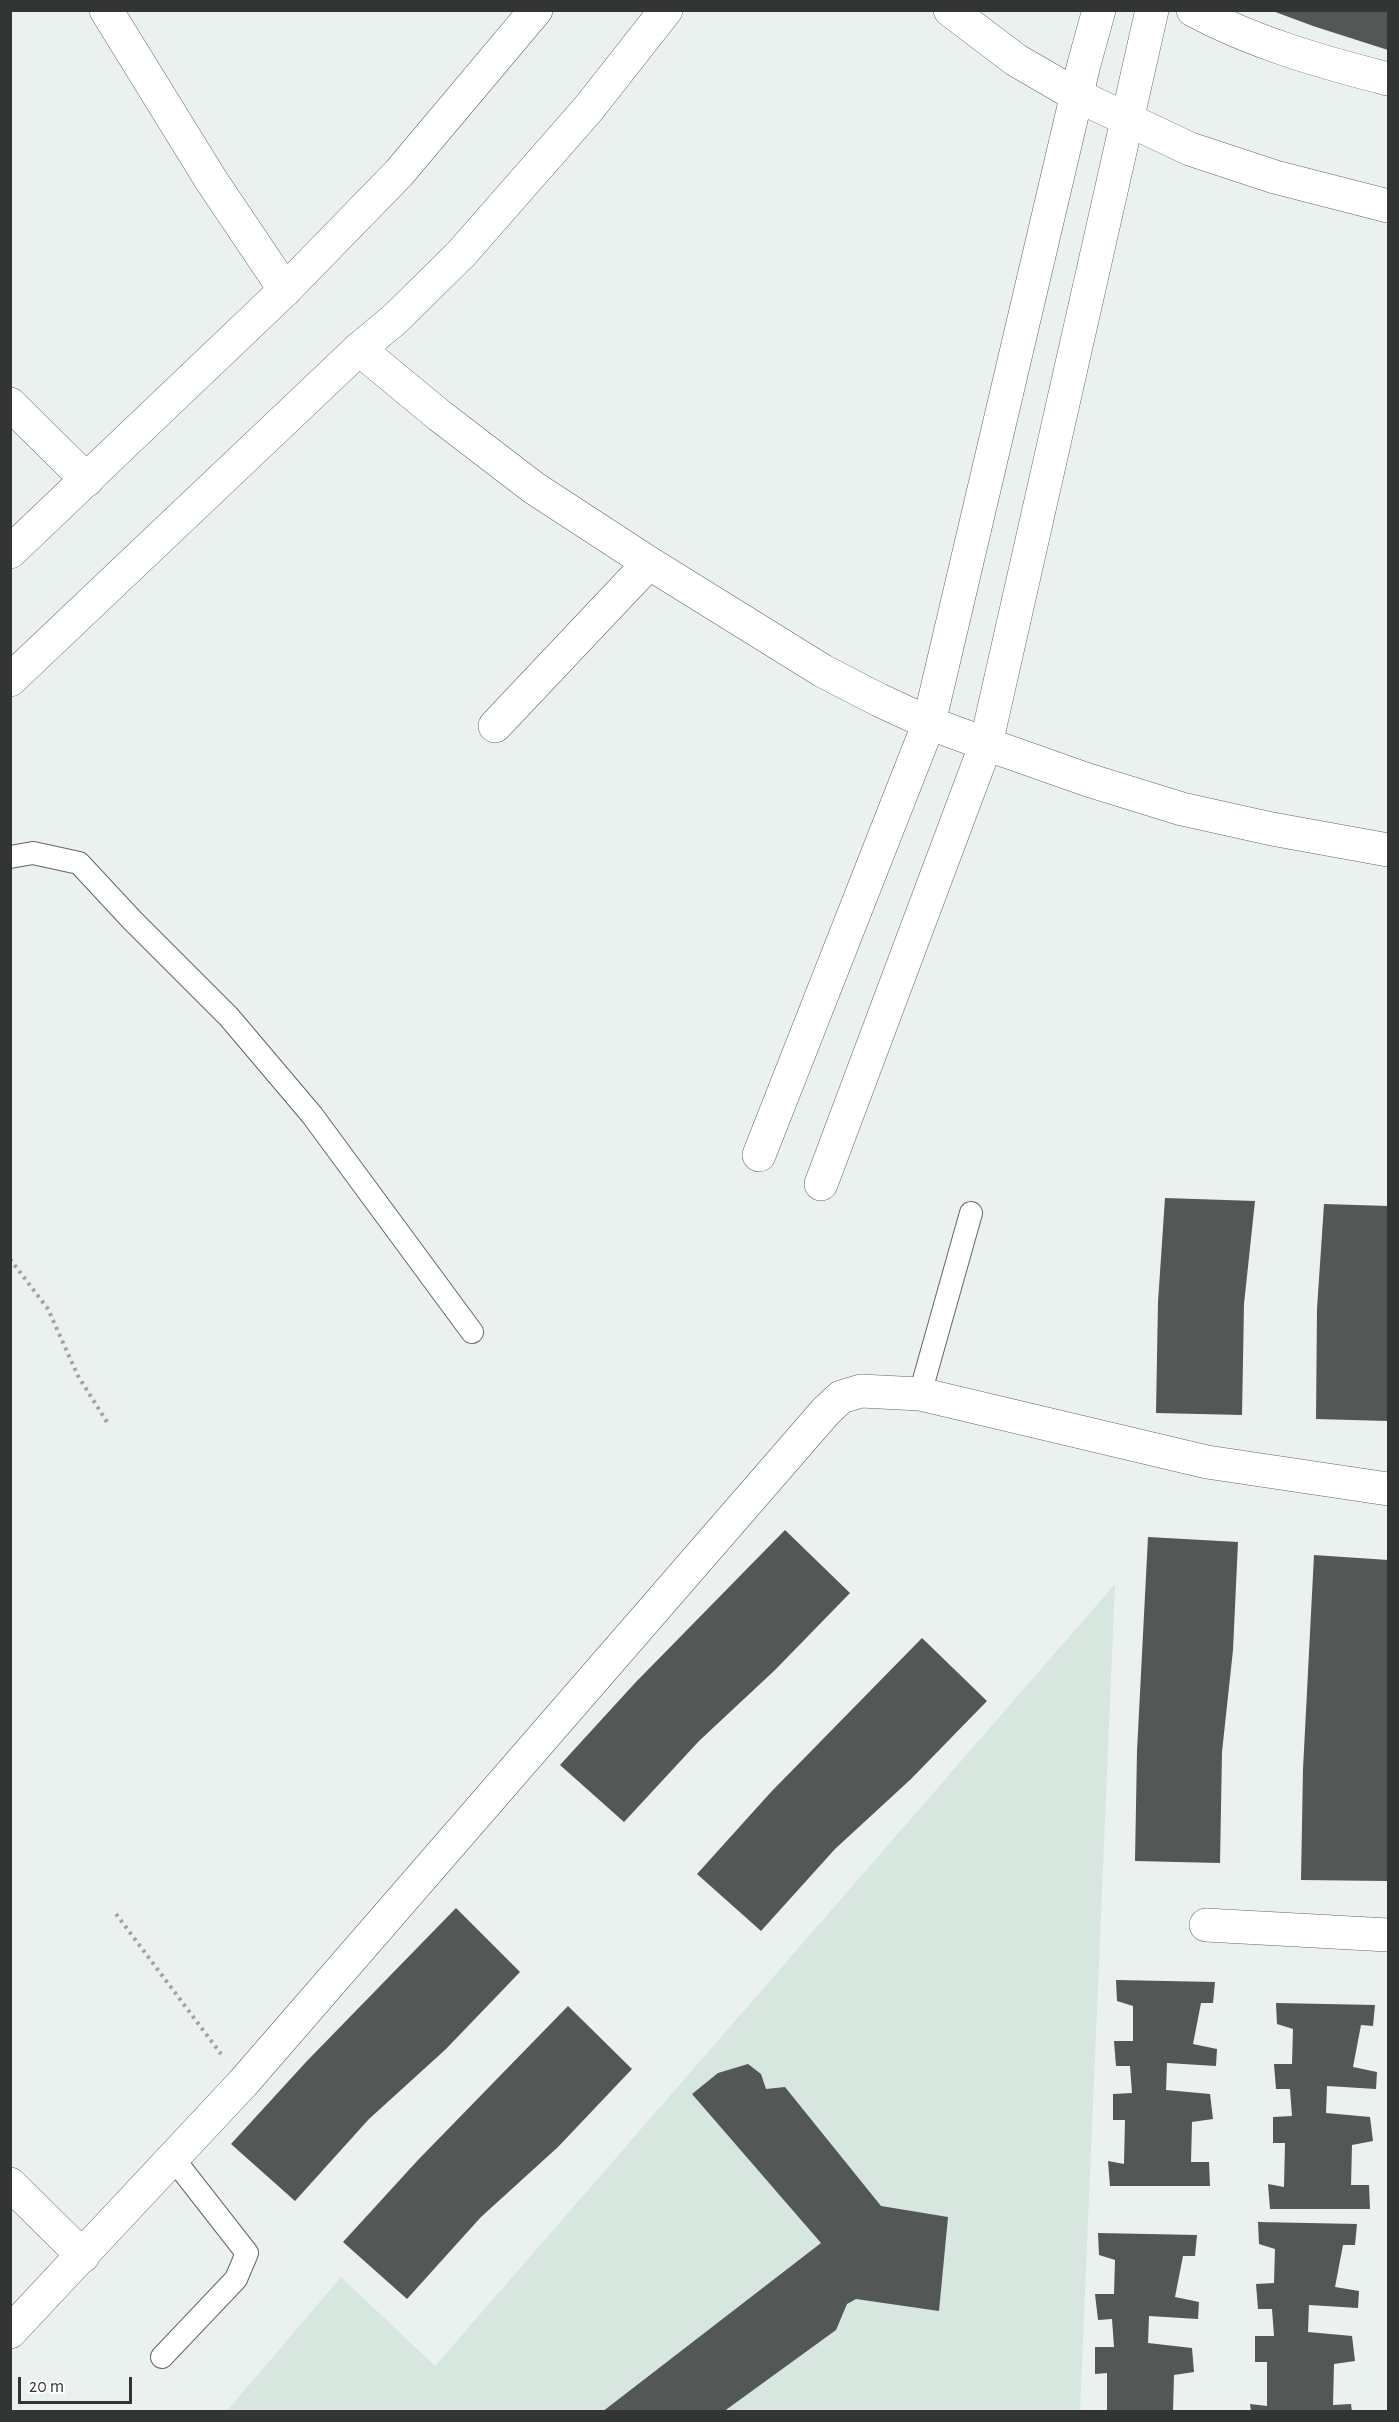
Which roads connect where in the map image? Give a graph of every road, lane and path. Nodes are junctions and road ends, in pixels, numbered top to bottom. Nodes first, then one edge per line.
1 (106, 10) edge
2 (536, 10) edge
3 (666, 10) edge
4 (950, 10) edge
5 (1099, 10) edge
6 (1152, 10) edge
7 (1193, 10) edge
8 (1389, 79) edge
9 (1077, 96) junction
10 (1126, 120) junction
11 (1389, 206) edge
12 (285, 290) junction
13 (359, 349) junction
14 (10, 404) edge
15 (87, 480) junction
16 (10, 552) edge
17 (649, 563) junction
18 (10, 680) edge
19 (929, 723) junction
20 (495, 726) dead end
21 (986, 744) junction
22 (1389, 850) edge
23 (10, 857) edge
24 (759, 1155) dead end
25 (821, 1184) dead end
26 (971, 1213) dead end
27 (10, 1259) edge
28 (472, 1332) dead end
29 (920, 1394) junction
30 (107, 1422) dead end
31 (1389, 1489) edge
32 (116, 1914) dead end
33 (1206, 1925) dead end
34 (1389, 1935) edge
35 (243, 2083) junction
36 (172, 2157) junction
37 (10, 2184) edge
38 (83, 2256) junction
39 (10, 2332) edge
40 (162, 2357) dead end

1 - 12 street
2 - 12 street
3 - 13 street
4 - 9 street
5 - 9 street
6 - 10 street
7 - 8 street
9 - 10 street
9 - 19 street
10 - 11 street
10 - 21 street
12 - 15 street
13 - 17 street
13 - 18 street
14 - 15 street
15 - 16 street
17 - 19 street
17 - 20 street
19 - 21 street
19 - 24 street
21 - 22 street
21 - 25 street
23 - 28 lane
26 - 29 lane
27 - 30 path
29 - 31 street
29 - 35 street
32 - 35 path
33 - 34 street
35 - 36 street
36 - 38 street
36 - 40 lane
37 - 38 street
38 - 39 street

